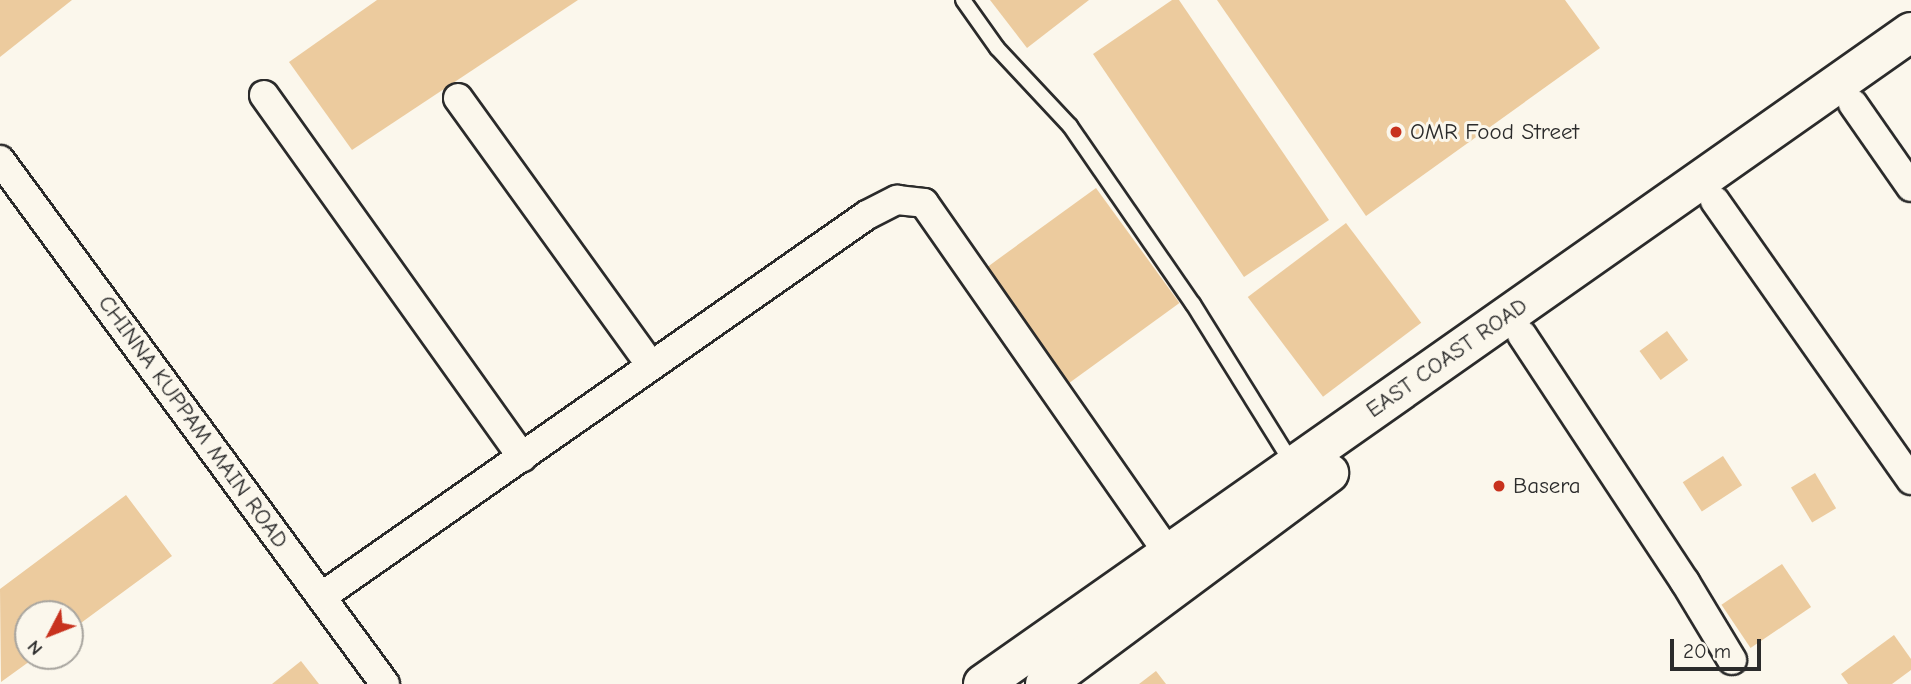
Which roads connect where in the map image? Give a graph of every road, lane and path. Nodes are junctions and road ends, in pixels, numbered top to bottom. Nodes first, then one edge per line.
1 (963, 0) edge
2 (1911, 32) edge
3 (1911, 62) edge
4 (264, 95) dead end
5 (458, 98) dead end
6 (1853, 104) junction
7 (0, 160) edge
8 (1911, 187) edge
9 (1715, 201) junction
10 (1522, 335) junction
11 (650, 366) junction
12 (522, 457) junction
13 (1301, 477) junction
14 (1911, 480) edge
15 (1169, 554) junction
16 (321, 597) junction
17 (1732, 660) dead end
18 (385, 684) edge
19 (983, 684) edge
20 (1045, 684) edge

1 - 13 lane
2 - 13 main road, EAST COAST ROAD
3 - 6 main road, EAST COAST ROAD
4 - 12 street
5 - 11 street
6 - 8 street
6 - 9 main road, EAST COAST ROAD
7 - 16 street, CHINNA KUPPAM MAIN ROAD
9 - 10 main road, EAST COAST ROAD
9 - 14 street
10 - 13 main road, EAST COAST ROAD
10 - 17 street
11 - 12 street
11 - 15 street
12 - 16 street
13 - 15 main road, EAST COAST ROAD
13 - 20 main road, EAST COAST ROAD
15 - 19 main road, EAST COAST ROAD
16 - 18 street, CHINNA KUPPAM MAIN ROAD

